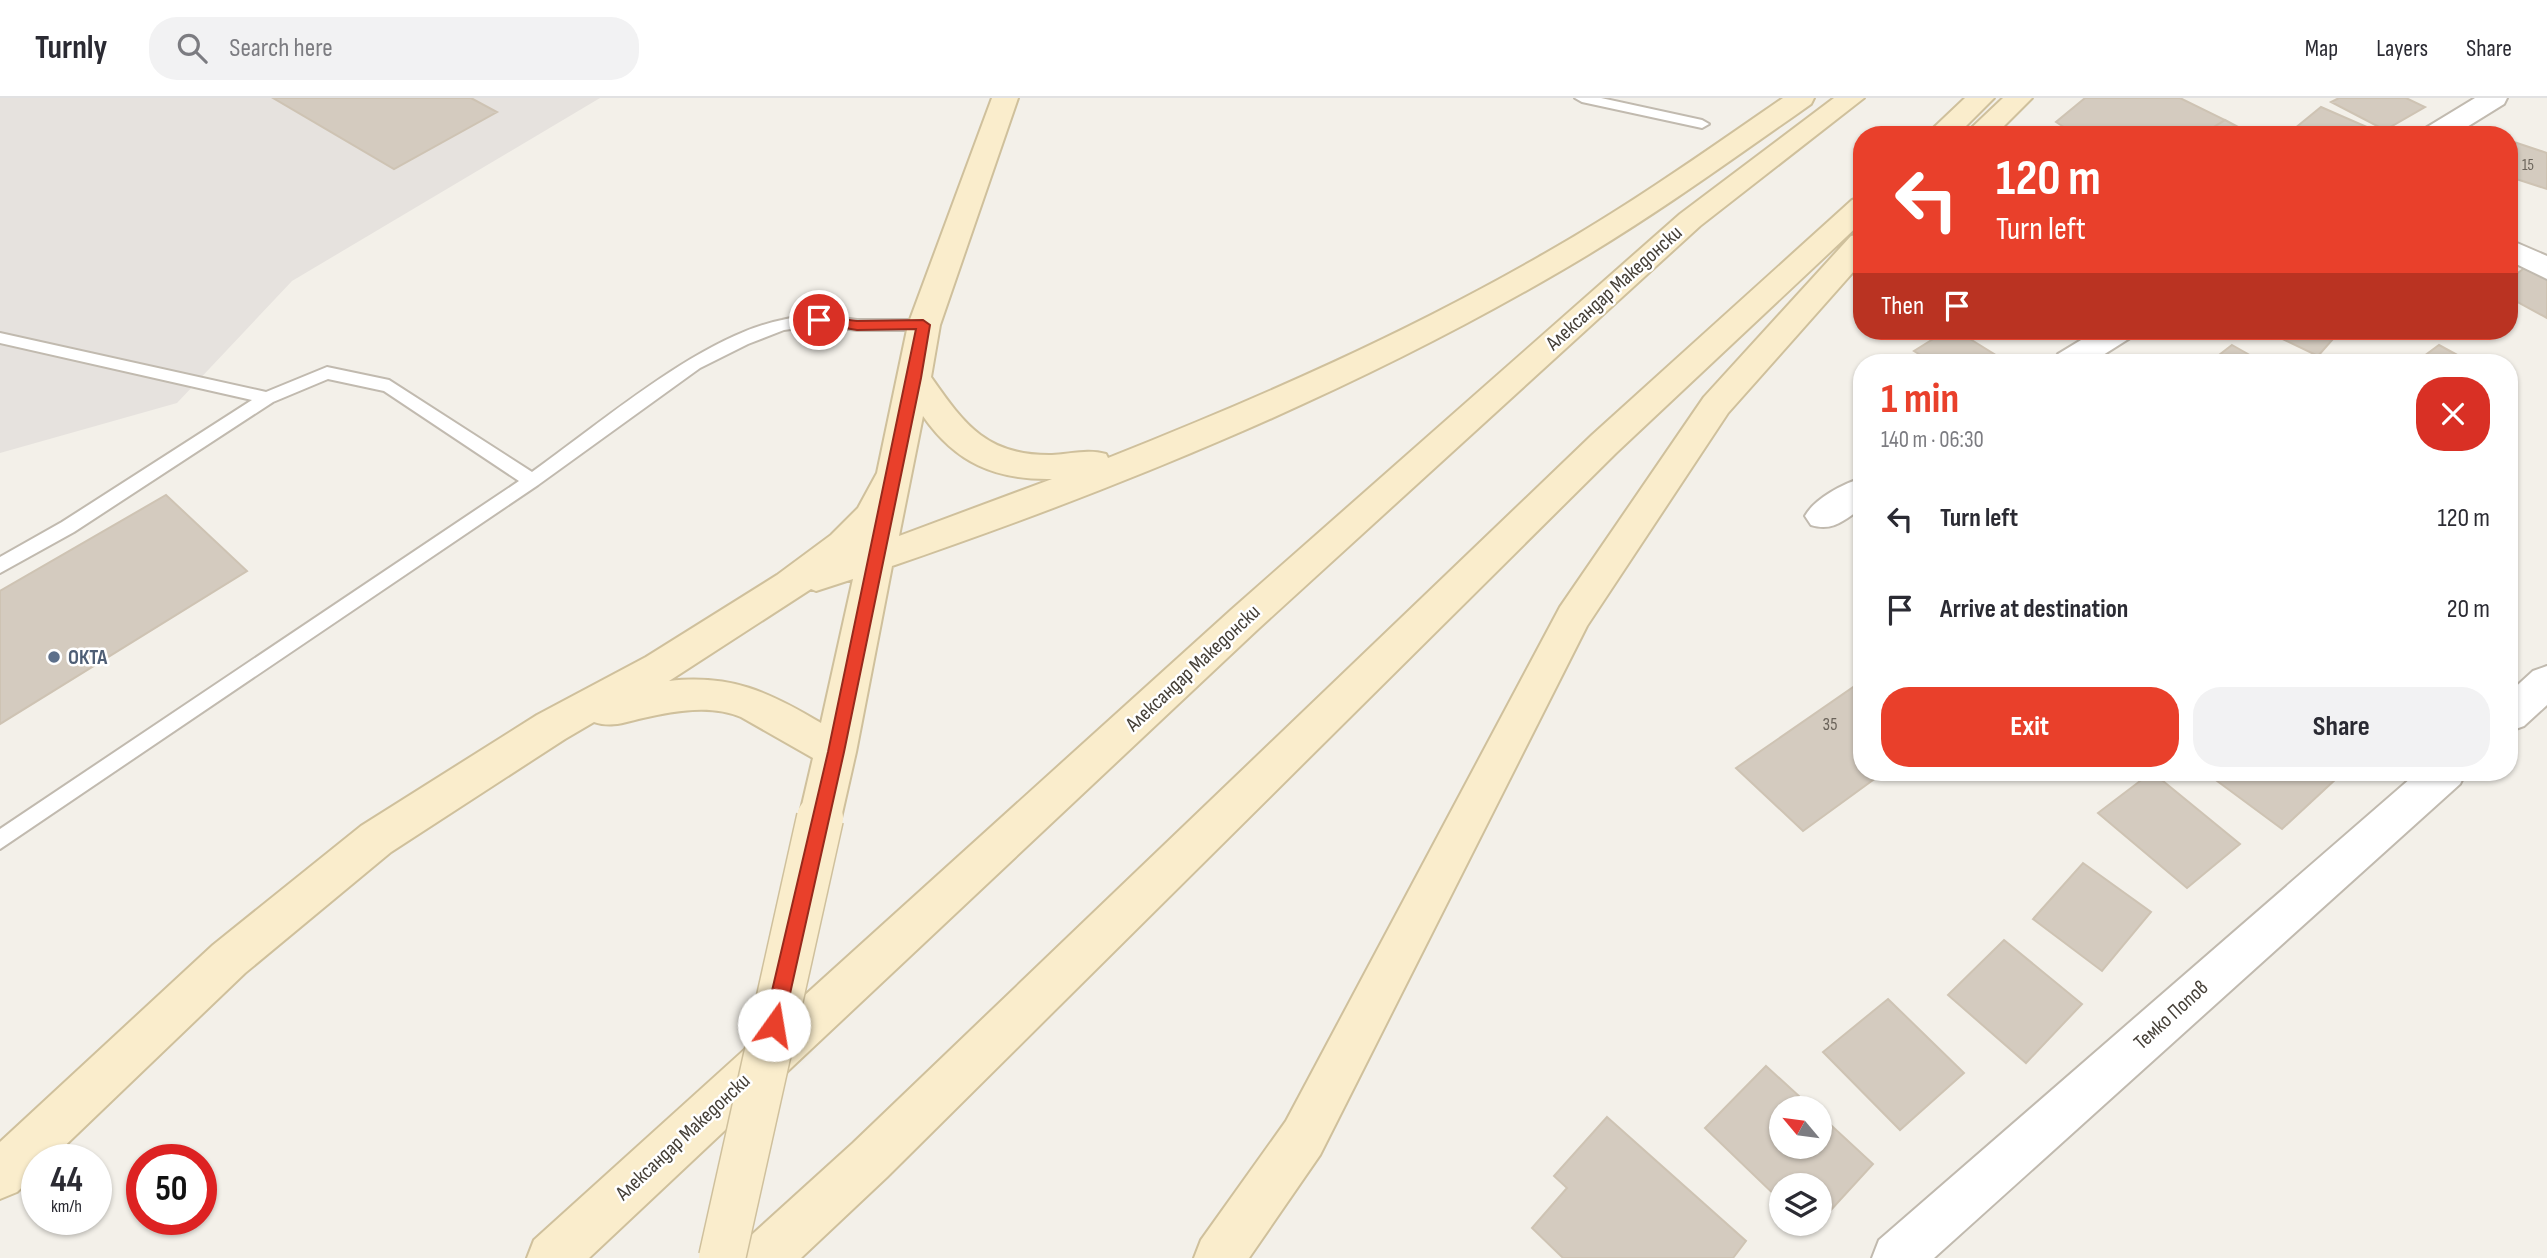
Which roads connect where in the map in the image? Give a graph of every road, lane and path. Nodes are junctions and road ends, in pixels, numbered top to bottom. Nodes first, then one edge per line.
1 (1005, 98) edge
2 (1582, 98) edge
3 (1801, 98) edge
4 (1851, 98) edge
5 (1981, 98) edge
6 (2019, 98) edge
7 (2494, 98) edge
8 (1702, 124) dead end
9 (1950, 126) edge
10 (1988, 126) edge
11 (2449, 126) edge
12 (1853, 214) edge
13 (1853, 253) edge
14 (2518, 253) edge
15 (2547, 269) edge
16 (923, 325) junction
17 (0, 338) edge
18 (2104, 340) edge
19 (2082, 354) edge
20 (915, 378) junction
21 (267, 398) junction
22 (1158, 453) junction
23 (891, 479) junction
24 (532, 481) junction
25 (1853, 497) edge
26 (1823, 516) dead end
27 (876, 559) junction
28 (0, 566) edge
29 (790, 585) junction
30 (2547, 682) edge
31 (2518, 708) edge
32 (551, 727) junction
33 (836, 752) junction
34 (2436, 781) edge
35 (0, 840) edge
36 (0, 1175) edge
37 (552, 1258) edge
38 (722, 1258) edge
39 (764, 1258) edge
40 (1219, 1258) edge
41 (1897, 1258) edge

1 - 16 street
2 - 8 lane
3 - 22 street
4 - 37 street, Александар Македонски
5 - 9 street
6 - 10 street
7 - 11 street
12 - 39 street
13 - 40 street
14 - 15 street
16 - 20 street
16 - 24 lane
17 - 21 lane
18 - 19 street
20 - 22 street
20 - 23 street
21 - 24 lane
21 - 28 lane
22 - 27 street
23 - 27 street
23 - 29 street
24 - 35 lane
25 - 26 street
27 - 29 street
27 - 33 street
29 - 32 street
30 - 31 street
32 - 33 street
32 - 36 street
33 - 38 street, bridge
34 - 41 street, Темко Попов

